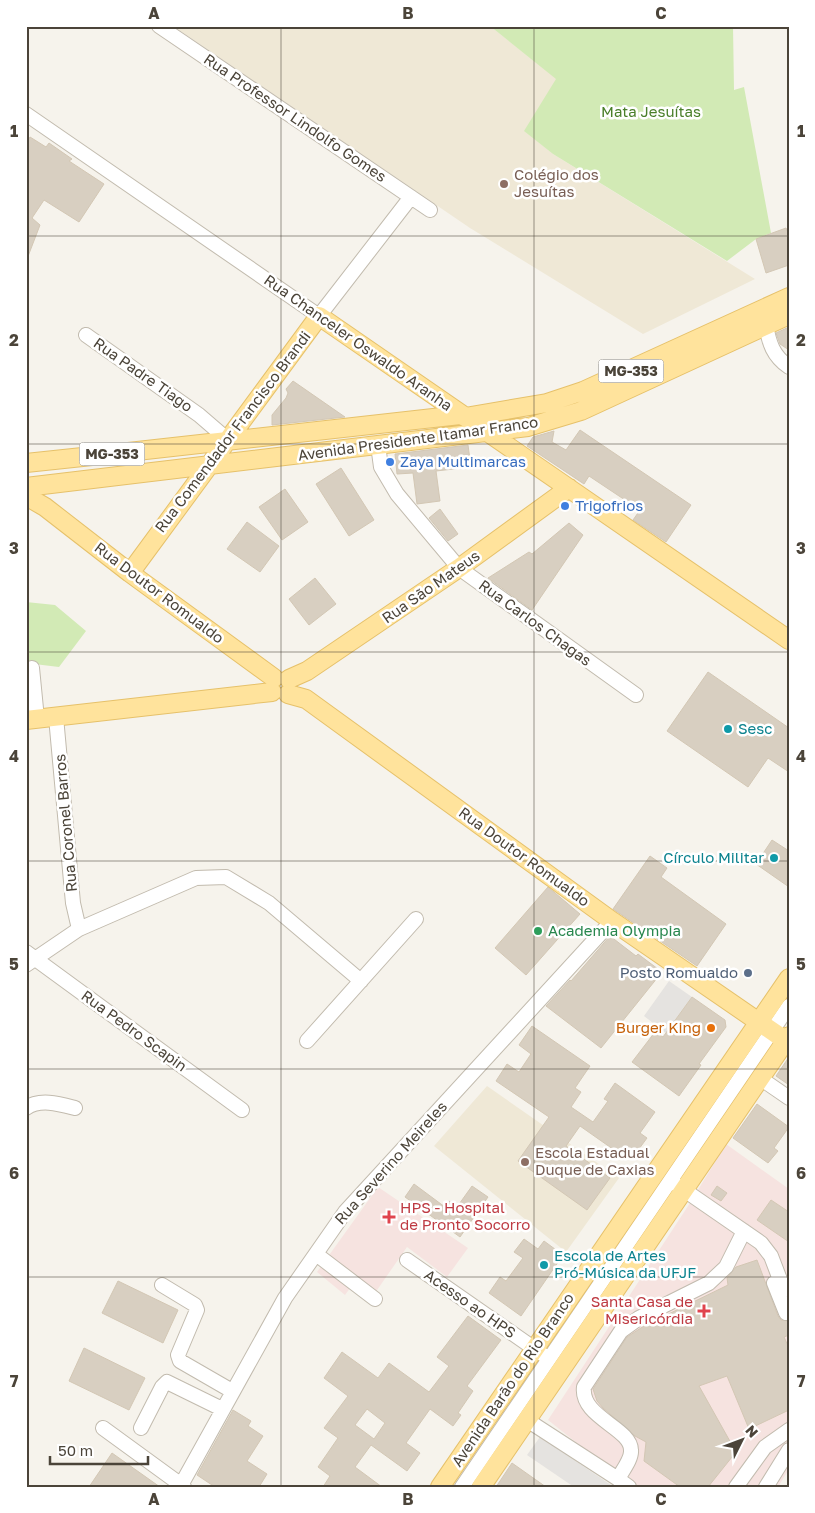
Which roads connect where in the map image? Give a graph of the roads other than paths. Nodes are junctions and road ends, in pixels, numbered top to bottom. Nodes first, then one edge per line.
1 (159, 26) edge
2 (26, 114) edge
3 (411, 197) junction
4 (430, 210) dead end
5 (789, 297) edge
6 (789, 315) edge
7 (319, 316) junction
8 (766, 325) junction
9 (86, 335) dead end
10 (789, 367) edge
11 (199, 415) junction
12 (465, 417) junction
13 (487, 432) junction
14 (228, 440) junction
15 (194, 445) junction
16 (378, 445) junction
17 (26, 463) edge
18 (208, 466) junction
19 (34, 486) edge
20 (569, 488) junction
21 (26, 496) edge
22 (45, 507) junction
23 (459, 568) junction
24 (130, 573) junction
25 (789, 640) edge
26 (32, 668) dead end
27 (307, 671) junction
28 (281, 686) junction
29 (636, 695) dead end
30 (306, 699) junction
31 (56, 717) junction
32 (32, 719) edge
33 (416, 919) dead end
34 (612, 921) junction
35 (79, 929) junction
36 (29, 959) edge
37 (789, 978) edge
38 (361, 981) junction
39 (789, 1006) edge
40 (776, 1033) edge
41 (307, 1041) dead end
42 (760, 1078) junction
43 (789, 1098) edge
44 (26, 1108) edge
45 (75, 1108) dead end
46 (242, 1110) dead end
47 (678, 1185) junction
48 (744, 1232) junction
49 (316, 1254) junction
50 (407, 1260) dead end
51 (162, 1285) dead end
52 (784, 1290) dead end
53 (375, 1298) dead end
54 (786, 1313) dead end
55 (534, 1348) junction
56 (549, 1359) junction
57 (232, 1391) junction
58 (222, 1409) junction
59 (527, 1420) junction
60 (103, 1428) dead end
61 (141, 1428) dead end
62 (789, 1430) edge
63 (789, 1450) edge
64 (624, 1483) edge
65 (182, 1486) edge
66 (440, 1487) edge
67 (462, 1487) edge
68 (481, 1487) edge
69 (736, 1487) edge
70 (766, 1487) edge

1 - 3 street, Rua Professor Lindolfo Gomes
2 - 7 street, Rua Chanceler Oswaldo Aranha
3 - 4 street, Rua Professor Lindolfo Gomes
3 - 7 street, Rua Comendador Francisco Brandi
5 - 12 main road, Avenida Presidente Itamar Franco / MG-353
6 - 8 main road, Avenida Presidente Itamar Franco / MG-353
7 - 12 main road, Rua Chanceler Oswaldo Aranha
7 - 14 main road, Rua Comendador Francisco Brandi
8 - 10 street
8 - 13 main road, Avenida Presidente Itamar Franco / MG-353
9 - 11 street, Rua Padre Tiago
11 - 14 street, Rua Padre Tiago
11 - 15 street, Rua Padre Tiago
12 - 13 main road, Rua Chanceler Oswaldo Aranha
12 - 14 main road, Avenida Presidente Itamar Franco / MG-353
13 - 16 main road, Avenida Presidente Itamar Franco / MG-353
13 - 20 main road, Rua Chanceler Oswaldo Aranha
14 - 15 main road, Avenida Presidente Itamar Franco / MG-353
14 - 18 main road, Rua Comendador Francisco Brandi
15 - 17 main road, Avenida Presidente Itamar Franco / MG-353
15 - 18 main road
16 - 18 main road, Avenida Presidente Itamar Franco / MG-353
16 - 23 street, Rua Carlos Chagas
18 - 19 main road, Avenida Presidente Itamar Franco / MG-353
18 - 24 main road, Rua Comendador Francisco Brandi
19 - 22 street
20 - 23 main road, Rua São Mateus
20 - 25 main road, Rua Chanceler Oswaldo Aranha
21 - 22 main road, Rua Doutor Romualdo
22 - 24 main road, Rua Doutor Romualdo
23 - 27 main road, Rua São Mateus
23 - 29 street, Rua Carlos Chagas
24 - 28 main road, Rua Doutor Romualdo
26 - 32 street
27 - 28 main road, Rua São Mateus
27 - 30 main road
28 - 30 main road, Rua Doutor Romualdo
28 - 31 main road, Rua São Mateus
30 - 34 main road, Rua Doutor Romualdo
31 - 32 main road, Rua São Mateus
31 - 35 street, Rua Coronel Barros
33 - 38 street
34 - 40 main road, Rua Doutor Romualdo
34 - 49 street, Rua Severino Meireles
35 - 36 street
35 - 38 street
36 - 46 street, Rua Pedro Scapin
37 - 40 main road, Avenida Barão do Rio Branco
38 - 41 street
39 - 40 street, Avenida Barão do Rio Branco
40 - 42 main road, Avenida Barão do Rio Branco
40 - 47 street, Avenida Barão do Rio Branco
40 - 55 main road, Avenida Barão do Rio Branco
42 - 43 street
42 - 47 main road, Avenida Barão do Rio Branco
44 - 45 street
47 - 48 street
47 - 56 street, Avenida Barão do Rio Branco
47 - 59 main road, Avenida Barão do Rio Branco
48 - 52 street
48 - 54 street
48 - 64 street
49 - 53 street
49 - 57 street, Rua Severino Meireles
50 - 55 street, Acesso ao HPS
51 - 57 street
55 - 56 street, Acesso ao HPS
55 - 66 main road, Avenida Barão do Rio Branco
56 - 67 street, Avenida Barão do Rio Branco
57 - 58 street, Rua Severino Meireles
58 - 61 street
58 - 65 street, Rua Severino Meireles
59 - 64 street
59 - 68 main road, Avenida Barão do Rio Branco
60 - 65 street
62 - 69 street
63 - 70 street

